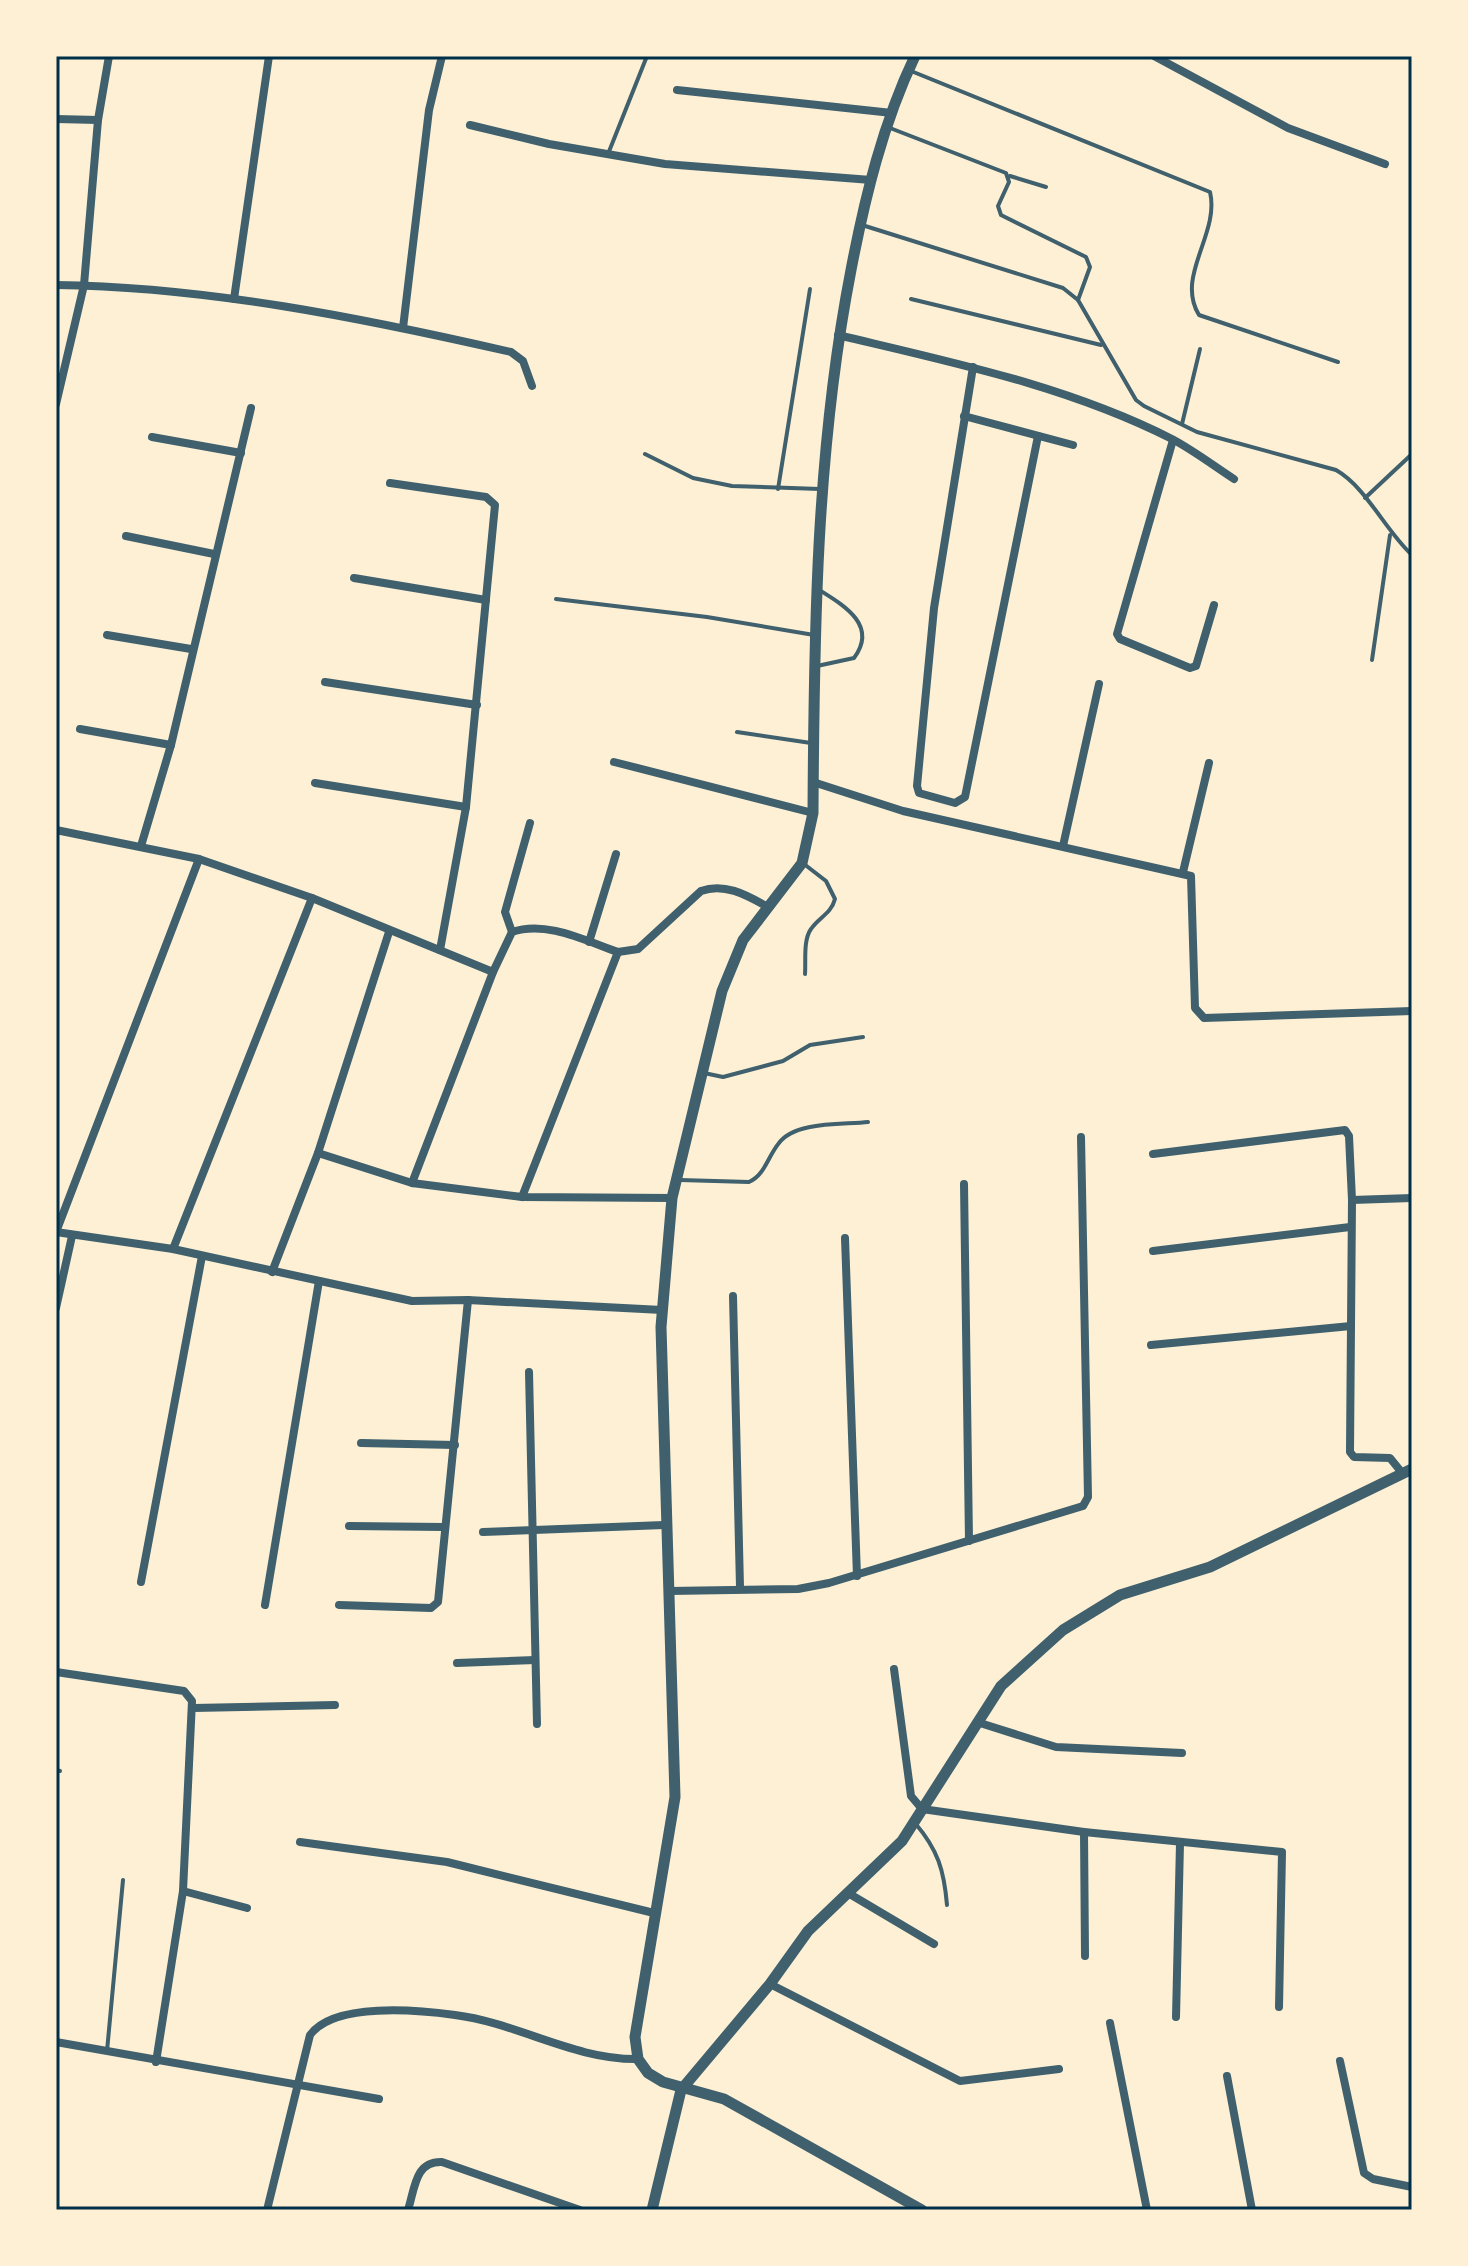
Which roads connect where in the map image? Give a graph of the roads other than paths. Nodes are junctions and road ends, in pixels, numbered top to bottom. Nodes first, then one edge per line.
1 (109, 56) edge
2 (269, 56) edge
3 (442, 56) edge
4 (647, 56) edge
5 (915, 56) edge
6 (1154, 56) edge
7 (909, 70) junction
8 (677, 90) dead end
9 (892, 113) junction
10 (56, 119) edge
11 (98, 120) junction
12 (470, 125) dead end
13 (887, 128) junction
14 (607, 156) junction
15 (1385, 164) dead end
16 (1010, 176) junction
17 (871, 180) junction
18 (1046, 187) dead end
19 (860, 224) junction
20 (56, 285) edge
21 (84, 285) junction
22 (810, 289) dead end
23 (234, 299) junction
24 (911, 299) dead end
25 (1078, 300) junction
26 (403, 328) junction
27 (838, 335) junction
28 (1101, 345) junction
29 (1200, 349) dead end
30 (1338, 362) dead end
31 (973, 367) junction
32 (532, 386) dead end
33 (56, 404) edge
34 (251, 408) dead end
35 (964, 416) junction
36 (1182, 424) junction
37 (1038, 436) junction
38 (152, 437) dead end
39 (1173, 440) junction
40 (1073, 445) dead end
41 (241, 453) junction
42 (645, 454) dead end
43 (1412, 454) edge
44 (1234, 479) dead end
45 (390, 483) dead end
46 (778, 489) junction
47 (820, 489) junction
48 (1365, 498) junction
49 (1390, 535) junction
50 (126, 536) dead end
51 (214, 554) junction
52 (1412, 555) edge
53 (354, 578) dead end
54 (817, 588) junction
55 (556, 599) dead end
56 (486, 600) junction
57 (1214, 605) dead end
58 (107, 635) dead end
59 (814, 635) junction
60 (191, 649) junction
61 (1372, 660) dead end
62 (815, 666) junction
63 (325, 682) dead end
64 (1099, 684) dead end
65 (477, 705) junction
66 (80, 729) dead end
67 (737, 732) dead end
68 (814, 743) junction
69 (171, 745) junction
70 (614, 762) dead end
71 (1209, 763) dead end
72 (813, 782) junction
73 (315, 783) dead end
74 (466, 807) junction
75 (813, 813) junction
76 (530, 823) dead end
77 (56, 830) edge
78 (141, 846) junction
79 (1063, 846) junction
80 (616, 854) dead end
81 (199, 859) junction
82 (802, 863) junction
83 (1187, 874) junction
84 (312, 898) junction
85 (768, 907) junction
86 (389, 932) junction
87 (512, 932) junction
88 (589, 942) junction
89 (440, 950) junction
90 (618, 952) junction
91 (493, 972) junction
92 (805, 974) dead end
93 (1412, 1011) edge
94 (863, 1037) dead end
95 (702, 1073) junction
96 (868, 1122) dead end
97 (1081, 1137) dead end
98 (318, 1153) junction
99 (1153, 1154) dead end
100 (678, 1180) junction
101 (412, 1183) junction
102 (964, 1184) dead end
103 (522, 1197) junction
104 (672, 1198) junction
105 (1412, 1198) edge
106 (1352, 1200) junction
107 (1350, 1227) junction
108 (56, 1232) edge
109 (72, 1236) junction
110 (845, 1238) dead end
111 (173, 1249) junction
112 (1153, 1251) dead end
113 (202, 1256) junction
114 (272, 1272) junction
115 (319, 1281) junction
116 (733, 1296) dead end
117 (468, 1300) junction
118 (56, 1308) edge
119 (662, 1310) junction
120 (1351, 1326) junction
121 (1151, 1345) dead end
122 (529, 1372) dead end
123 (361, 1443) dead end
124 (455, 1445) junction
125 (1407, 1472) edge
126 (664, 1525) junction
127 (349, 1526) dead end
128 (443, 1527) junction
129 (530, 1530) junction
130 (483, 1532) dead end
131 (969, 1541) junction
132 (857, 1576) junction
133 (141, 1582) dead end
134 (740, 1587) junction
135 (669, 1591) junction
136 (265, 1605) dead end
137 (339, 1605) dead end
138 (535, 1660) junction
139 (457, 1663) dead end
140 (894, 1669) dead end
141 (56, 1672) edge
142 (335, 1705) dead end
143 (193, 1708) junction
144 (980, 1723) junction
145 (537, 1724) dead end
146 (1182, 1753) dead end
147 (922, 1809) junction
148 (915, 1823) junction
149 (1084, 1832) junction
150 (300, 1842) dead end
151 (1180, 1843) junction
152 (123, 1880) dead end
153 (183, 1891) junction
154 (848, 1893) junction
155 (947, 1905) dead end
156 (247, 1908) dead end
157 (654, 1913) junction
158 (934, 1944) dead end
159 (1085, 1956) dead end
160 (770, 1984) junction
161 (1279, 2007) dead end
162 (1176, 2017) dead end
163 (1110, 2023) dead end
164 (56, 2042) edge
165 (107, 2051) junction
166 (638, 2059) junction
167 (1340, 2061) dead end
168 (156, 2062) junction
169 (1059, 2069) dead end
170 (1227, 2076) dead end
171 (298, 2085) junction
172 (681, 2090) junction
173 (379, 2099) dead end
174 (1412, 2187) edge
175 (919, 2209) edge
176 (267, 2210) edge
177 (408, 2210) edge
178 (580, 2210) edge
179 (652, 2210) edge
180 (1147, 2210) edge
181 (1252, 2210) edge

1 - 11 street
2 - 23 street
3 - 26 street
4 - 14 lane
5 - 7 street
6 - 15 street
7 - 9 street
7 - 30 lane
8 - 9 street
9 - 13 street
10 - 11 street
11 - 21 street
12 - 14 street
13 - 16 lane
13 - 17 street
14 - 17 street
16 - 18 lane
16 - 25 lane
17 - 19 street
19 - 25 lane
19 - 27 street
20 - 21 street
21 - 23 street
21 - 33 street
22 - 46 lane
23 - 26 street
24 - 28 lane
25 - 28 lane
26 - 32 street
27 - 31 street
27 - 47 street
28 - 36 lane
29 - 36 lane
31 - 35 street
31 - 39 street
34 - 41 street
35 - 37 street
35 - 37 street
36 - 48 lane
37 - 40 street
38 - 41 street
39 - 44 street
39 - 57 street
41 - 51 street
42 - 46 lane
43 - 48 lane
45 - 56 street
46 - 47 lane
47 - 54 street
48 - 49 lane
49 - 52 lane
49 - 61 lane
50 - 51 street
51 - 60 street
53 - 56 street
54 - 59 street
54 - 62 lane
55 - 59 lane
56 - 65 street
58 - 60 street
59 - 62 street
60 - 69 street
62 - 68 street
63 - 65 street
64 - 79 street
65 - 74 street
66 - 69 street
67 - 68 lane
68 - 72 street
69 - 78 street
70 - 75 street
71 - 83 street
72 - 75 street
72 - 79 street
73 - 74 street
74 - 89 street
75 - 82 street
76 - 87 street
77 - 78 street
78 - 81 street
79 - 83 street
80 - 88 street
81 - 84 street
81 - 108 street
82 - 85 street
82 - 92 lane
83 - 93 street
84 - 86 street
84 - 111 street
85 - 90 street
85 - 95 street
86 - 89 street
86 - 98 street
87 - 88 street
87 - 91 street
88 - 90 street
89 - 91 street
90 - 103 street
91 - 101 street
94 - 95 lane
95 - 100 street
96 - 100 lane
97 - 131 street
98 - 101 street
98 - 114 street
99 - 106 street
100 - 104 street
101 - 103 street
102 - 131 street
103 - 104 street
104 - 119 street
105 - 106 street
106 - 107 street
107 - 112 street
107 - 120 street
108 - 109 street
109 - 111 street
109 - 118 street
110 - 132 street
111 - 113 street
113 - 114 street
113 - 133 street
114 - 115 street
115 - 117 street
115 - 136 street
116 - 134 street
117 - 119 street
117 - 124 street
119 - 126 street
120 - 121 street
120 - 125 street
122 - 129 street
123 - 124 street
124 - 128 street
125 - 144 street
126 - 129 street
126 - 135 street
127 - 128 street
128 - 137 street
129 - 130 street
129 - 138 street
131 - 132 street
132 - 134 street
134 - 135 street
135 - 157 street
138 - 139 street
138 - 145 street
140 - 147 street
141 - 143 street
142 - 143 street
143 - 153 street
144 - 146 street
144 - 147 street
147 - 148 street
147 - 149 street
148 - 154 street
148 - 155 lane
149 - 151 street
149 - 159 street
150 - 157 street
151 - 161 street
151 - 162 street
152 - 165 lane
153 - 156 street
153 - 168 street
154 - 158 street
154 - 160 street
157 - 166 street
160 - 169 street
160 - 172 street
163 - 180 street
164 - 165 street
165 - 168 street
166 - 171 street
166 - 172 street
167 - 174 street
168 - 171 street
170 - 181 street
171 - 173 street
171 - 176 street
172 - 175 street
172 - 179 street
177 - 178 street

